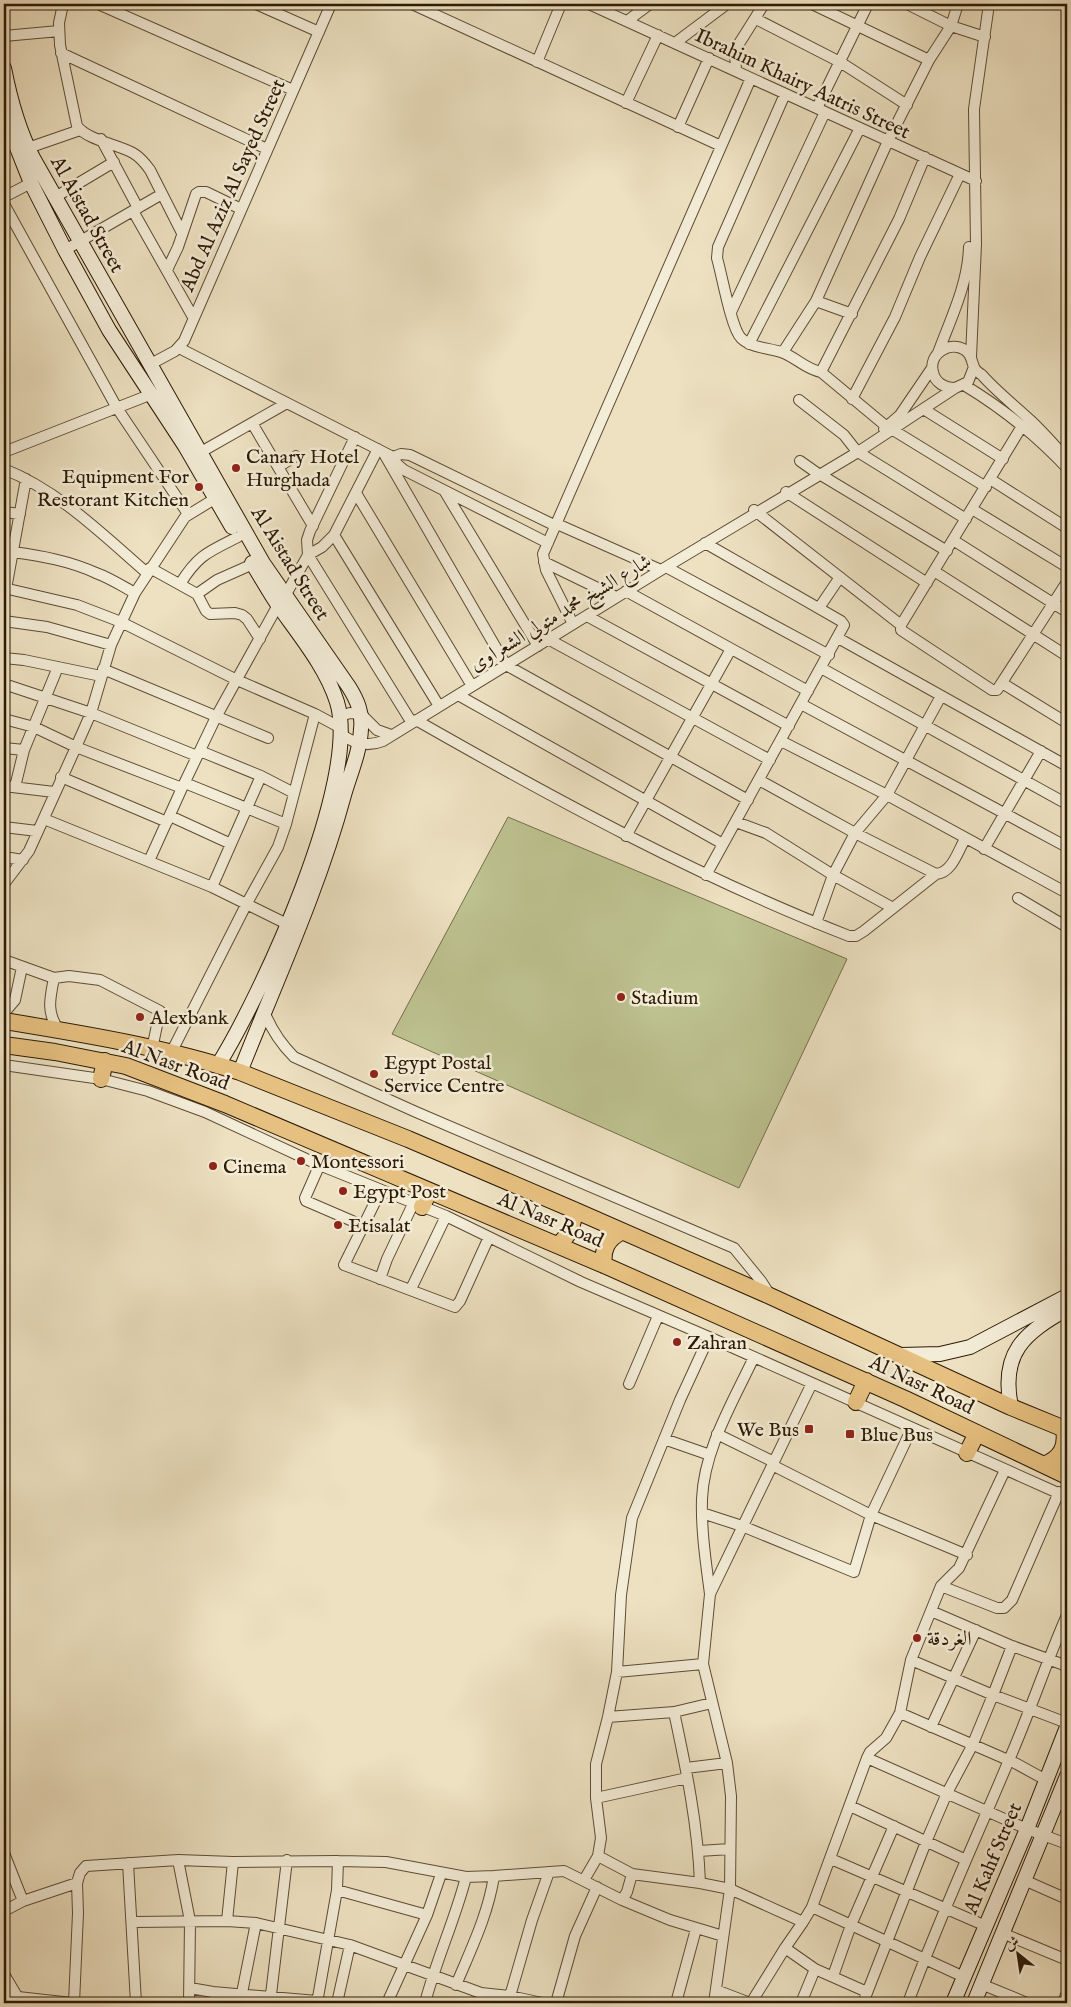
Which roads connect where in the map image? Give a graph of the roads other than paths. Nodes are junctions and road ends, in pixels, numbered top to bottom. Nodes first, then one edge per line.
1 (63, 4) edge
2 (98, 4) edge
3 (256, 4) edge
4 (331, 4) edge
5 (412, 4) edge
6 (562, 4) edge
7 (589, 4) edge
8 (650, 4) edge
9 (727, 4) edge
10 (764, 4) edge
11 (812, 4) edge
12 (868, 4) edge
13 (907, 4) edge
14 (958, 4) edge
15 (989, 4) edge
16 (756, 19) junction
17 (627, 21) junction
18 (951, 26) junction
19 (857, 27) junction
20 (59, 31) junction
21 (319, 32) junction
22 (658, 35) junction
23 (4, 36) edge
24 (984, 37) junction
25 (675, 43) junction
26 (61, 53) junction
27 (709, 58) junction
28 (929, 60) junction
29 (537, 62) junction
30 (840, 62) junction
31 (4, 68) edge
32 (736, 71) junction
33 (751, 78) junction
34 (293, 90) junction
35 (785, 94) junction
36 (626, 103) junction
37 (907, 105) junction
38 (821, 110) junction
39 (4, 115) edge
40 (678, 127) junction
41 (860, 128) junction
42 (80, 130) junction
43 (100, 140) junction
44 (888, 141) junction
45 (721, 146) junction
46 (28, 148) junction
47 (267, 149) junction
48 (925, 157) junction
49 (114, 162) junction
50 (960, 174) junction
51 (974, 178) junction
52 (32, 183) junction
53 (162, 194) junction
54 (56, 196) junction
55 (4, 197) edge
56 (4, 204) edge
57 (135, 209) junction
58 (241, 209) junction
59 (182, 233) junction
60 (81, 241) junction
61 (65, 250) junction
62 (167, 270) junction
63 (816, 301) junction
64 (731, 312) junction
65 (852, 314) junction
66 (193, 317) junction
67 (749, 344) junction
68 (179, 348) junction
69 (782, 352) junction
70 (938, 353) junction
71 (972, 362) junction
72 (149, 365) junction
73 (932, 368) junction
74 (821, 372) junction
75 (960, 387) junction
76 (152, 394) junction
77 (852, 399) junction
78 (799, 400) dead end
79 (287, 403) junction
80 (118, 408) junction
81 (925, 410) junction
82 (252, 423) junction
83 (1022, 426) junction
84 (890, 428) junction
85 (355, 437) junction
86 (381, 450) junction
87 (857, 450) junction
88 (4, 452) edge
89 (201, 452) junction
90 (296, 456) dead end
91 (393, 457) junction
92 (1003, 458) junction
93 (1067, 459) edge
94 (800, 461) dead end
95 (278, 467) junction
96 (1067, 468) edge
97 (4, 469) edge
98 (819, 474) junction
99 (26, 479) junction
100 (988, 483) junction
101 (444, 491) junction
102 (787, 492) junction
103 (356, 493) junction
104 (216, 498) junction
105 (972, 509) junction
106 (4, 512) edge
107 (753, 513) junction
108 (20, 514) junction
109 (188, 514) junction
110 (966, 519) junction
111 (556, 525) junction
112 (313, 526) junction
113 (1067, 528) edge
114 (334, 535) junction
115 (238, 537) junction
116 (953, 540) junction
117 (548, 543) junction
118 (705, 543) junction
119 (946, 551) junction
120 (13, 552) junction
121 (308, 555) junction
122 (544, 562) junction
123 (253, 564) junction
124 (663, 568) junction
125 (1067, 568) edge
126 (148, 571) junction
127 (934, 571) junction
128 (840, 577) junction
129 (1067, 582) edge
130 (927, 583) junction
131 (180, 584) junction
132 (5, 588) edge
133 (626, 591) junction
134 (135, 593) junction
135 (197, 594) junction
136 (616, 598) junction
137 (281, 601) junction
138 (1054, 604) junction
139 (819, 608) junction
140 (1067, 612) edge
141 (587, 616) junction
142 (4, 621) edge
143 (121, 622) junction
144 (573, 624) junction
145 (901, 625) junction
146 (1034, 635) junction
147 (838, 638) junction
148 (260, 639) junction
149 (548, 639) junction
150 (111, 645) junction
151 (538, 646) junction
152 (730, 649) junction
153 (829, 655) junction
154 (1067, 656) edge
155 (4, 658) edge
156 (506, 665) junction
157 (58, 667) junction
158 (821, 668) junction
159 (102, 673) junction
160 (237, 680) junction
161 (1002, 683) junction
162 (4, 684) edge
163 (712, 685) junction
164 (472, 686) junction
165 (808, 691) junction
166 (458, 695) junction
167 (942, 696) junction
168 (46, 698) junction
169 (801, 704) junction
170 (439, 706) junction
171 (91, 713) junction
172 (315, 714) junction
173 (361, 714) junction
174 (216, 717) junction
175 (693, 718) junction
176 (4, 719) edge
177 (414, 721) junction
178 (1067, 723) edge
179 (924, 725) junction
180 (341, 726) junction
181 (789, 726) junction
182 (34, 727) junction
183 (391, 735) junction
184 (268, 738) dead end
185 (781, 741) junction
186 (359, 743) junction
187 (76, 747) junction
188 (4, 748) edge
189 (24, 750) junction
190 (1041, 751) junction
191 (198, 754) junction
192 (671, 758) junction
193 (770, 760) junction
194 (906, 760) junction
195 (1067, 766) edge
196 (261, 776) junction
197 (61, 777) junction
198 (759, 780) junction
199 (1024, 780) junction
200 (4, 786) edge
201 (183, 786) junction
202 (15, 787) junction
203 (54, 792) junction
204 (294, 793) junction
205 (887, 795) junction
206 (748, 800) junction
207 (647, 801) junction
208 (1067, 804) edge
209 (246, 809) junction
210 (1005, 813) junction
211 (44, 819) junction
212 (168, 819) junction
213 (736, 822) junction
214 (286, 824) junction
215 (4, 827) edge
216 (36, 831) junction
217 (855, 833) junction
218 (626, 836) junction
219 (965, 839) junction
220 (231, 844) junction
221 (723, 844) junction
222 (1067, 848) edge
223 (984, 849) junction
224 (4, 856) edge
225 (23, 860) junction
226 (150, 861) junction
227 (706, 874) junction
228 (833, 874) junction
229 (936, 874) junction
230 (4, 884) edge
231 (212, 886) junction
232 (1067, 893) edge
233 (1018, 898) dead end
234 (247, 903) junction
235 (894, 908) junction
236 (816, 923) junction
237 (287, 924) junction
238 (1067, 927) edge
239 (4, 960) edge
240 (22, 967) junction
241 (54, 978) junction
242 (264, 1011) junction
243 (4, 1013) edge
244 (4, 1021) edge
245 (59, 1030) junction
246 (4, 1046) edge
247 (152, 1049) junction
248 (171, 1053) junction
249 (105, 1061) junction
250 (4, 1065) edge
251 (218, 1065) junction
252 (240, 1072) junction
253 (101, 1079) junction
254 (320, 1164) junction
255 (381, 1190) junction
256 (428, 1191) junction
257 (417, 1206) junction
258 (574, 1210) junction
259 (446, 1216) junction
260 (364, 1226) junction
261 (620, 1232) junction
262 (489, 1237) junction
263 (558, 1245) junction
264 (604, 1265) junction
265 (380, 1279) junction
266 (411, 1289) junction
267 (770, 1296) junction
268 (1067, 1296) edge
269 (1067, 1309) edge
270 (658, 1316) junction
271 (709, 1337) junction
272 (900, 1355) junction
273 (754, 1357) junction
274 (866, 1381) junction
275 (812, 1383) junction
276 (630, 1384) dead end
277 (856, 1402) junction
278 (1011, 1407) junction
279 (912, 1428) junction
280 (1066, 1430) edge
281 (977, 1432) junction
282 (717, 1434) junction
283 (664, 1439) junction
284 (967, 1453) junction
285 (710, 1455) junction
286 (773, 1463) junction
287 (1044, 1465) junction
288 (1005, 1470) junction
289 (1067, 1476) edge
290 (1063, 1495) edge
291 (702, 1513) junction
292 (871, 1516) junction
293 (742, 1526) junction
294 (967, 1555) junction
295 (941, 1586) junction
296 (710, 1594) junction
297 (931, 1611) junction
298 (1067, 1615) edge
299 (976, 1630) junction
300 (1012, 1646) junction
301 (1048, 1659) junction
302 (911, 1660) junction
303 (703, 1664) junction
304 (1067, 1666) edge
305 (617, 1672) junction
306 (953, 1679) junction
307 (993, 1695) junction
308 (712, 1703) junction
309 (1030, 1709) junction
310 (674, 1712) junction
311 (900, 1713) junction
312 (608, 1717) junction
313 (1067, 1723) edge
314 (931, 1727) junction
315 (1067, 1727) edge
316 (972, 1746) junction
317 (868, 1758) junction
318 (1009, 1761) junction
319 (727, 1763) junction
320 (686, 1768) junction
321 (1067, 1777) edge
322 (688, 1778) junction
323 (1046, 1780) junction
324 (948, 1793) junction
325 (596, 1798) junction
326 (850, 1806) junction
327 (987, 1810) junction
328 (894, 1826) junction
329 (1027, 1829) junction
330 (1042, 1835) junction
331 (926, 1842) junction
332 (1067, 1844) edge
333 (730, 1850) junction
334 (699, 1851) junction
335 (4, 1853) edge
336 (598, 1856) junction
337 (831, 1859) junction
338 (178, 1860) junction
339 (287, 1860) junction
340 (966, 1860) junction
341 (338, 1861) junction
342 (233, 1862) junction
343 (128, 1863) junction
344 (549, 1872) junction
345 (441, 1874) junction
346 (632, 1874) junction
347 (494, 1876) junction
348 (466, 1877) junction
349 (872, 1877) junction
350 (584, 1880) junction
351 (1024, 1880) junction
352 (77, 1883) junction
353 (700, 1883) junction
354 (597, 1887) junction
355 (730, 1889) junction
356 (337, 1890) junction
357 (907, 1892) junction
358 (1067, 1899) edge
359 (622, 1900) junction
360 (23, 1901) junction
361 (812, 1906) junction
362 (945, 1910) junction
363 (4, 1911) edge
364 (427, 1915) junction
365 (190, 1921) junction
366 (227, 1921) junction
367 (133, 1922) junction
368 (803, 1922) junction
369 (256, 1923) junction
370 (851, 1926) junction
371 (986, 1926) junction
372 (696, 1929) junction
373 (280, 1930) junction
374 (1002, 1933) junction
375 (723, 1936) junction
376 (329, 1941) junction
377 (888, 1942) junction
378 (350, 1945) junction
379 (785, 1948) junction
380 (925, 1957) junction
381 (1067, 1960) edge
382 (405, 1966) junction
383 (815, 1969) junction
384 (4, 1976) edge
385 (432, 1976) junction
386 (832, 1976) junction
387 (964, 1977) junction
388 (981, 1984) junction
389 (456, 1985) junction
390 (190, 1988) junction
391 (716, 1990) junction
392 (868, 1992) junction
393 (1067, 1992) edge
394 (481, 1998) edge
395 (241, 1999) edge
396 (509, 1999) edge
397 (19, 2000) edge
398 (270, 2000) edge
399 (317, 2002) edge
400 (73, 2003) edge
401 (136, 2003) edge
402 (189, 2003) edge
403 (337, 2003) edge
404 (387, 2003) edge
405 (425, 2003) edge
406 (542, 2003) edge
407 (556, 2003) edge
408 (676, 2003) edge
409 (714, 2003) edge
410 (750, 2003) edge
411 (801, 2003) edge
412 (863, 2003) edge
413 (908, 2003) edge
414 (953, 2003) edge
415 (974, 2003) edge
416 (1027, 2003) edge
417 (1063, 2003) edge

1 - 20 street
2 - 34 street
3 - 21 street
4 - 21 street, Abd Al Aziz Al Sayed Street
5 - 29 street
6 - 29 street
7 - 17 street, Ibrahim Khairy Aatris Street
8 - 17 street
9 - 25 street
10 - 16 street
11 - 19 street
12 - 19 street
13 - 18 street
14 - 18 street
15 - 24 street
16 - 30 street
16 - 32 street
17 - 22 street, Ibrahim Khairy Aatris Street
18 - 24 street
18 - 28 street
19 - 28 street
19 - 30 street
20 - 23 street
20 - 26 street
21 - 34 street, Abd Al Aziz Al Sayed Street
22 - 25 street, Ibrahim Khairy Aatris Street
22 - 36 street
24 - 51 street
25 - 27 street, Ibrahim Khairy Aatris Street
26 - 42 street
26 - 47 street
27 - 32 street, Ibrahim Khairy Aatris Street
27 - 40 street
28 - 37 street
29 - 36 street
30 - 37 street
30 - 38 street
31 - 46 main road, Al Aistad Street
32 - 33 street, Ibrahim Khairy Aatris Street
33 - 35 street, Ibrahim Khairy Aatris Street
33 - 45 street
34 - 47 street, Abd Al Aziz Al Sayed Street
35 - 38 street, Ibrahim Khairy Aatris Street
35 - 64 street
36 - 40 street
37 - 44 street
38 - 41 street, Ibrahim Khairy Aatris Street
38 - 64 street
39 - 52 main road, Al Aistad Street
40 - 45 street
41 - 44 street, Ibrahim Khairy Aatris Street
41 - 67 street
42 - 43 street
42 - 46 street
43 - 49 street
43 - 53 street
44 - 48 street, Ibrahim Khairy Aatris Street
44 - 63 street
45 - 111 street
46 - 54 main road, Al Aistad Street
47 - 58 street, Abd Al Aziz Al Sayed Street
48 - 50 street, Ibrahim Khairy Aatris Street
48 - 65 street
49 - 54 street
49 - 57 street
50 - 51 street, Ibrahim Khairy Aatris Street
50 - 77 street
51 - 70 street
51 - 71 street
52 - 55 street
52 - 61 main road, Al Aistad Street
53 - 57 street
53 - 59 street
54 - 60 main road, Al Aistad Street
56 - 80 street
57 - 60 street
57 - 62 street
58 - 59 street
58 - 66 street, Abd Al Aziz Al Sayed Street
59 - 62 street
60 - 61 street
60 - 72 main road, Al Aistad Street
61 - 76 main road, Al Aistad Street
62 - 66 street
63 - 65 street
63 - 69 street
64 - 67 street
65 - 74 street
66 - 68 street, Abd Al Aziz Al Sayed Street
67 - 69 street
68 - 72 street
68 - 79 street
69 - 74 street
70 - 71 street
70 - 73 street
71 - 75 street
71 - 93 street
72 - 89 main road, Al Aistad Street
73 - 75 street
73 - 84 street, شارع الشيخ محمد متولي الشعراوى
74 - 77 street
75 - 81 street, شارع الشيخ محمد متولي الشعراوى
75 - 83 street
76 - 80 street
76 - 104 main road, Al Aistad Street
77 - 84 street
78 - 87 street
79 - 82 street
79 - 85 street
80 - 88 street
80 - 109 street
81 - 84 street, شارع الشيخ محمد متولي الشعراوى
81 - 92 street
82 - 89 street
82 - 95 street
83 - 92 street
83 - 96 street
84 - 87 street, شارع الشيخ محمد متولي الشعراوى
84 - 100 street
85 - 86 street
85 - 112 street
86 - 91 street
86 - 103 street
86 - 156 street
87 - 98 street, شارع الشيخ محمد متولي الشعراوى
87 - 110 street
89 - 137 main road, Al Aistad Street
90 - 95 street
91 - 101 street
91 - 111 street
92 - 100 street
94 - 98 street
95 - 112 street
97 - 99 street
98 - 102 street, شارع الشيخ محمد متولي الشعراوى
98 - 119 street
99 - 108 street
99 - 126 street
100 - 105 street
100 - 113 street
101 - 117 street
101 - 151 street
102 - 107 street, شارع الشيخ محمد متولي الشعراوى
102 - 130 street
103 - 114 street
103 - 164 street
104 - 109 street
104 - 115 main road, Al Aistad Street
105 - 110 street
105 - 125 street
106 - 108 street
107 - 118 street, شارع الشيخ محمد متولي الشعراوى
107 - 128 street
108 - 120 street
109 - 126 street
110 - 116 street
111 - 117 street
111 - 124 street
112 - 121 street
114 - 121 street
114 - 170 street
115 - 123 main road, Al Aistad Street
115 - 131 street
116 - 119 street
116 - 138 street
117 - 122 street
118 - 124 street, شارع الشيخ محمد متولي الشعراوى
118 - 139 street
119 - 127 street
120 - 132 street
120 - 134 street
121 - 137 street
121 - 177 street
122 - 136 street
122 - 144 street
123 - 135 street
123 - 137 main road, Al Aistad Street
124 - 133 street, شارع الشيخ محمد متولي الشعراوى
124 - 153 street
126 - 131 street
126 - 134 street
127 - 130 street
127 - 146 street
128 - 139 street
128 - 145 street
129 - 138 street
130 - 145 street
131 - 135 street
132 - 143 street
133 - 136 street, شارع الشيخ محمد متولي الشعراوى
133 - 152 street
134 - 143 street
135 - 148 street
136 - 141 street, شارع الشيخ محمد متولي الشعراوى
137 - 148 street
137 - 173 main road, Al Aistad Street
137 - 180 main road, Al Aistad Street
138 - 140 street
138 - 146 street
139 - 147 street
141 - 144 street, شارع الشيخ محمد متولي الشعراوى
141 - 163 street
142 - 150 street
143 - 150 street
143 - 160 street
144 - 149 street, شارع الشيخ محمد متولي الشعراوى
145 - 161 street
146 - 154 street
146 - 161 street
147 - 153 street
147 - 167 street
148 - 160 street
149 - 151 street, شارع الشيخ محمد متولي الشعراوى
149 - 175 street
150 - 159 street
151 - 156 street, شارع الشيخ محمد متولي الشعراوى
152 - 163 street
152 - 165 street
153 - 158 street
155 - 157 street
156 - 164 street, شارع الشيخ محمد متولي الشعراوى
156 - 192 street
157 - 159 street
157 - 168 street
158 - 165 street
158 - 179 street
159 - 171 street
159 - 174 street
160 - 172 street
160 - 174 street
161 - 178 street
162 - 168 street
163 - 175 street
163 - 181 street
164 - 166 street, شارع الشيخ محمد متولي الشعراوى
165 - 169 street
166 - 170 street, شارع الشيخ محمد متولي الشعراوى
166 - 207 street
167 - 179 street
167 - 190 street
168 - 171 street
168 - 182 street
169 - 181 street
169 - 194 street
170 - 177 street, شارع الشيخ محمد متولي الشعراوى
171 - 187 street
171 - 191 street
172 - 180 street
172 - 204 street
173 - 180 street
173 - 183 street
173 - 186 main road, Al Aistad Street
174 - 184 street
174 - 191 street
175 - 192 street
175 - 193 street
176 - 182 street
177 - 183 street, شارع الشيخ محمد متولي الشعراوى
177 - 218 street
179 - 194 street
179 - 199 street
180 - 186 street
180 - 237 main road, Al Aistad Street
181 - 185 street
182 - 187 street
182 - 189 street
183 - 186 street, شارع الشيخ محمد متولي الشعراوى
185 - 193 street
185 - 205 street
186 - 242 main road, Al Aistad Street
187 - 197 street
187 - 201 street
188 - 189 street
189 - 202 street
190 - 195 street
190 - 199 street
191 - 196 street
191 - 201 street
192 - 206 street
192 - 207 street
193 - 198 street
194 - 205 street
194 - 210 street
196 - 204 street
196 - 209 street
197 - 203 street
197 - 212 street
198 - 206 street
198 - 217 street
199 - 208 street
199 - 210 street
200 - 202 street
201 - 209 street
201 - 212 street
202 - 203 street
203 - 211 street
204 - 214 street
205 - 217 street
205 - 219 street
206 - 213 street
207 - 218 street
207 - 221 street
209 - 214 street
209 - 220 street
210 - 222 street
210 - 223 street
211 - 216 street
211 - 226 street
212 - 220 street
212 - 226 street
213 - 221 street
213 - 228 street
214 - 234 street
215 - 216 street
216 - 225 street
217 - 228 street
217 - 229 street
218 - 227 street
219 - 223 street
219 - 229 street
220 - 231 street
221 - 227 street
223 - 232 street
224 - 225 street
225 - 230 street
226 - 231 street
227 - 236 street
228 - 235 street
228 - 236 street
229 - 235 street
231 - 234 street
233 - 238 street
234 - 237 street
234 - 248 street
235 - 236 street
237 - 251 main road, Al Aistad Street
239 - 240 street
240 - 241 street
240 - 243 street
241 - 245 street
241 - 247 street
242 - 252 main road, Al Aistad Street
242 - 267 street
244 - 245 main road, Al Nasr Road
245 - 247 main road, Al Nasr Road
246 - 249 main road, Al Nasr Road
247 - 248 main road, Al Nasr Road
248 - 251 main road, Al Nasr Road
249 - 253 main road
249 - 256 main road, Al Nasr Road
250 - 253 street
251 - 252 main road, Al Nasr Road
252 - 258 main road, Al Nasr Road
253 - 254 street
254 - 255 street
254 - 260 street
255 - 257 street
255 - 260 street
256 - 257 main road
256 - 263 main road, Al Nasr Road
257 - 259 street
257 - 265 street
258 - 261 main road, Al Nasr Road
258 - 263 main road
259 - 262 street
259 - 266 street
260 - 265 street
261 - 264 main road
261 - 267 main road, Al Nasr Road
262 - 266 street
262 - 270 street
263 - 264 main road, Al Nasr Road
264 - 274 main road, Al Nasr Road
265 - 266 street
267 - 272 main road, Al Nasr Road
268 - 272 main road
269 - 278 main road
270 - 271 street
270 - 276 street
271 - 273 street
271 - 283 street
272 - 278 main road, Al Nasr Road
273 - 275 street
273 - 282 street
274 - 277 main road
274 - 281 main road, Al Nasr Road
275 - 277 street
275 - 286 street
277 - 279 street
278 - 280 main road, Al Nasr Road
279 - 284 street
279 - 292 street
280 - 287 main road
281 - 284 main road
281 - 287 main road, Al Nasr Road
282 - 285 street
282 - 286 street
283 - 285 street
283 - 305 street
284 - 288 street
285 - 291 street
286 - 292 street
286 - 293 street
287 - 289 main road, Al Nasr Road
288 - 290 street
288 - 294 street
290 - 295 street
291 - 293 street
291 - 296 street
292 - 293 street
292 - 294 street
293 - 296 street
294 - 295 street
295 - 297 street
296 - 303 street
297 - 299 street
297 - 302 street
298 - 301 street
299 - 300 street
299 - 306 street
300 - 301 street
300 - 307 street
301 - 304 street
301 - 309 street
302 - 306 street
302 - 311 street
303 - 305 street
303 - 308 street
305 - 312 street
306 - 307 street
306 - 314 street
307 - 309 street
307 - 316 street
308 - 310 street
308 - 319 street
309 - 313 street
309 - 318 street
310 - 312 street
310 - 320 street
311 - 314 street
311 - 317 street
312 - 325 street
314 - 316 street
315 - 323 main road, Al Kahf Street
316 - 318 street
316 - 324 street
317 - 324 street
317 - 326 street
318 - 323 street
318 - 327 street
319 - 320 street
319 - 333 street
320 - 322 street
321 - 330 main road, Al Kahf Street
322 - 325 street
322 - 334 street
323 - 329 main road, Al Kahf Street
324 - 327 street
324 - 331 street
325 - 336 street
326 - 328 street
326 - 337 street
327 - 329 street
327 - 340 street
328 - 331 street
328 - 349 street
329 - 330 street
329 - 371 main road, Al Kahf Street
330 - 332 street
330 - 351 main road, Al Kahf Street
331 - 340 street
331 - 357 street
333 - 334 street
333 - 355 street
334 - 353 street
335 - 360 street
336 - 346 street
336 - 350 street
337 - 349 street
337 - 361 street
338 - 342 street
338 - 343 street
338 - 365 street
339 - 341 street
339 - 342 street
339 - 373 street
340 - 362 street
341 - 345 street
341 - 356 street
342 - 366 street
343 - 352 street
343 - 367 street
344 - 347 street
344 - 350 street
344 - 396 street
345 - 348 street
345 - 364 street
346 - 353 street
346 - 359 street
347 - 348 street
347 - 389 street
348 - 385 street
349 - 357 street
349 - 370 street
350 - 354 street
351 - 358 street
351 - 374 main road, Al Kahf Street
352 - 360 street
352 - 400 street
353 - 355 street
354 - 359 street
354 - 407 street
355 - 368 street
355 - 375 street
356 - 364 street
356 - 376 street
357 - 362 street
357 - 377 street
359 - 372 street
360 - 363 street
361 - 368 street
361 - 370 street
362 - 371 street
362 - 380 street
364 - 382 street
365 - 366 street
365 - 367 street
365 - 390 street
366 - 369 street
367 - 401 street
368 - 379 street
369 - 373 street
369 - 395 street
370 - 377 street
370 - 386 street
371 - 387 main road, Al Kahf Street
372 - 375 street
372 - 408 street
373 - 376 street
373 - 398 street
374 - 381 street
374 - 388 main road, Al Kahf Street
375 - 391 street
376 - 378 street
376 - 399 street
377 - 380 street
377 - 392 street
378 - 382 street
378 - 403 street
379 - 383 street
379 - 410 street
380 - 387 street
380 - 413 street
382 - 385 street
382 - 404 street
383 - 386 street
383 - 411 street
384 - 397 street
385 - 389 street
385 - 405 street
386 - 392 street
387 - 414 main road, Al Kahf Street
388 - 415 main road, Al Kahf Street
388 - 416 street
389 - 394 street
390 - 395 street
390 - 402 street
391 - 409 street
391 - 410 street
392 - 412 street
393 - 417 street
394 - 396 street
395 - 398 street
396 - 406 street
397 - 400 street
398 - 399 street

